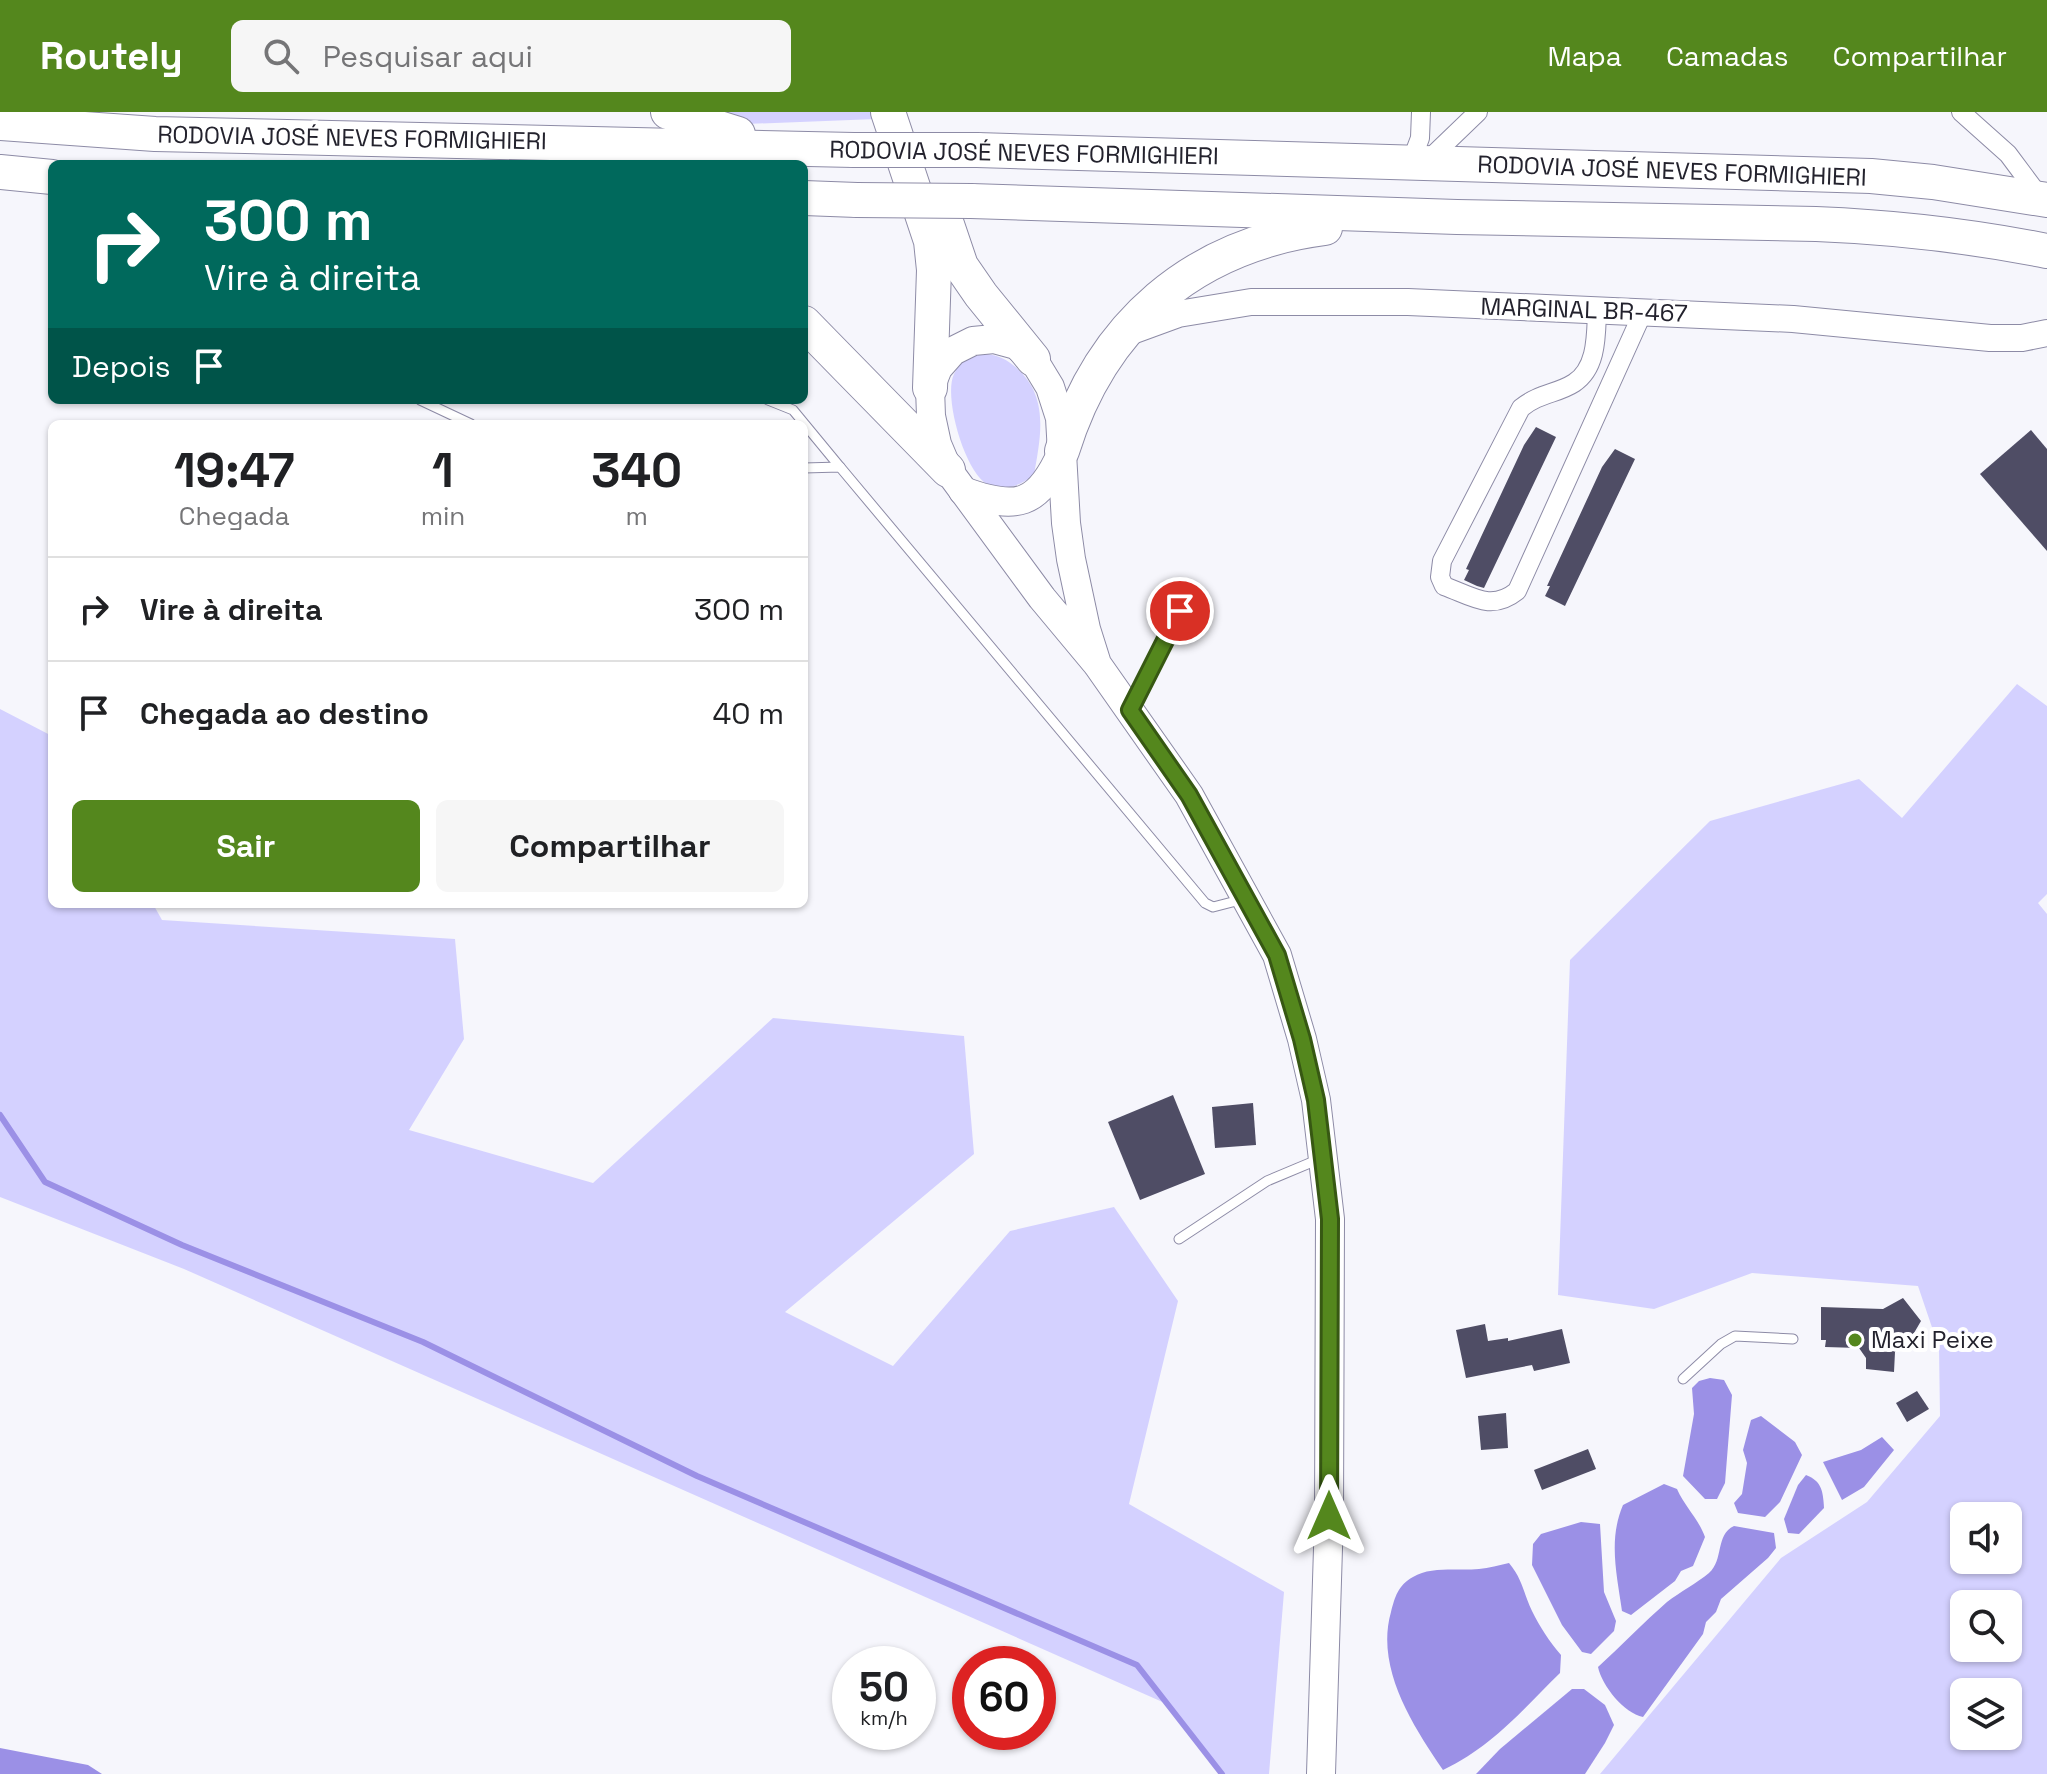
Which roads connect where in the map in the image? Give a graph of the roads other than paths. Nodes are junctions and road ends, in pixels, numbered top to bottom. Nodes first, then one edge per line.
1 (283, 112) edge
2 (668, 112) edge
3 (888, 112) edge
4 (910, 112) edge
5 (1421, 112) edge
6 (1478, 112) edge
7 (1961, 112) edge
8 (0, 123) edge
9 (155, 134) junction
10 (854, 150) junction
11 (1418, 162) junction
12 (0, 172) edge
13 (48, 177) edge
14 (808, 198) edge
15 (2044, 200) edge
16 (1457, 217) junction
17 (2047, 251) edge
18 (1597, 312) junction
19 (1643, 312) junction
20 (808, 327) edge
21 (2047, 333) edge
22 (1123, 334) junction
23 (1596, 347) junction
24 (1626, 349) junction
25 (1033, 359) junction
26 (930, 388) junction
27 (428, 404) edge
28 (778, 404) edge
29 (462, 420) edge
30 (801, 420) edge
31 (808, 428) edge
32 (1062, 451) junction
33 (840, 467) junction
34 (808, 468) edge
35 (956, 480) junction
36 (1180, 611) dead end
37 (1097, 664) junction
38 (1130, 710) junction
39 (1247, 898) junction
40 (1324, 1157) junction
41 (1179, 1239) dead end
42 (1793, 1339) dead end
43 (1683, 1379) dead end
44 (1321, 1774) edge

1 - 9 highway
2 - 10 highway
3 - 26 highway
4 - 25 highway
5 - 11 street
6 - 11 street
7 - 15 street
8 - 9 highway, RODOVIA JOSÉ NEVES FORMIGHIERI
9 - 10 highway, RODOVIA JOSÉ NEVES FORMIGHIERI
10 - 11 highway, RODOVIA JOSÉ NEVES FORMIGHIERI, bridge
11 - 15 highway, RODOVIA JOSÉ NEVES FORMIGHIERI
12 - 13 highway
14 - 16 highway, RODOVIA JOSÉ NEVES FORMIGHIERI, bridge
16 - 17 highway, RODOVIA JOSÉ NEVES FORMIGHIERI
16 - 22 highway
18 - 19 main road, MARGINAL BR-467
18 - 22 main road, MARGINAL BR-467
18 - 23 street
19 - 21 main road, MARGINAL BR-467
19 - 24 street
20 - 35 highway
22 - 32 highway
23 - 24 street
23 - 24 street
25 - 26 main road
25 - 32 main road
26 - 35 main road
27 - 29 lane
28 - 30 lane
31 - 33 lane
32 - 35 main road
32 - 37 main road
33 - 34 lane
33 - 39 lane
35 - 37 main road
36 - 38 lane
37 - 38 main road
38 - 39 main road
39 - 40 main road
40 - 41 lane
40 - 44 main road
42 - 43 lane

